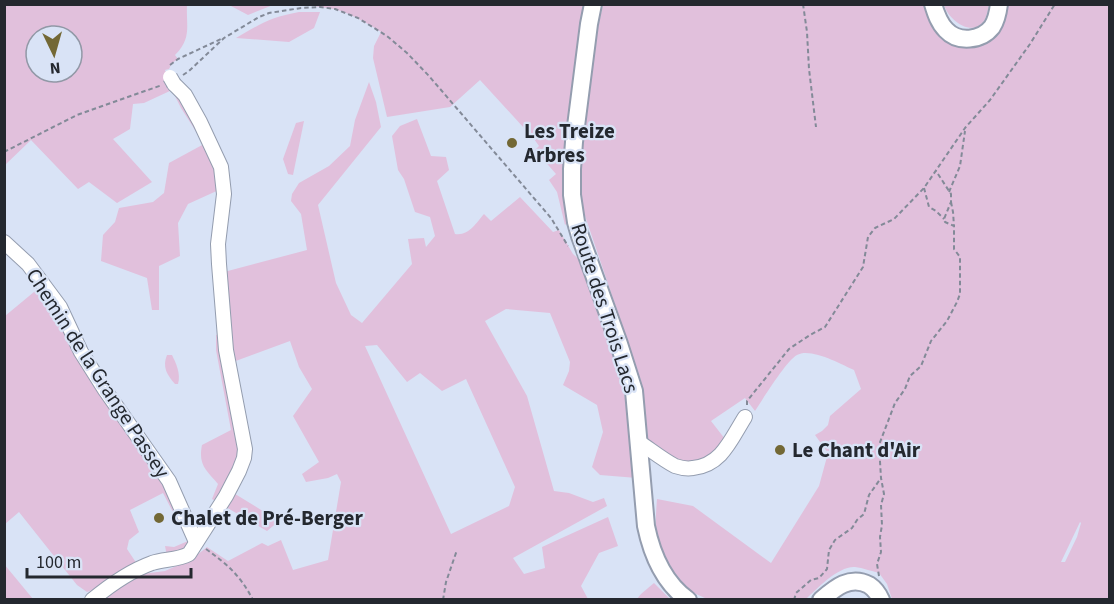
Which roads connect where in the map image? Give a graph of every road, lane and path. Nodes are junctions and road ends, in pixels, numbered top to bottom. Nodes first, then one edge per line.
1 (336, 4) edge
2 (593, 4) edge
3 (803, 4) edge
4 (933, 4) edge
5 (999, 4) edge
6 (1055, 4) edge
7 (335, 9) junction
8 (224, 38) junction
9 (172, 80) junction
10 (816, 127) dead end
11 (965, 128) junction
12 (4, 152) edge
13 (936, 171) junction
14 (924, 188) junction
15 (949, 192) junction
16 (951, 202) junction
17 (944, 219) junction
18 (954, 226) junction
19 (4, 242) edge
20 (568, 246) dead end
21 (745, 417) joint
22 (639, 442) junction
23 (881, 477) junction
24 (196, 542) junction
25 (457, 550) dead end
26 (876, 593) edge
27 (92, 600) edge
28 (253, 600) edge
29 (444, 600) edge
30 (688, 600) edge
31 (795, 600) edge
32 (821, 600) edge

1 - 7 path
2 - 22 street, Route des Trois Lacs
3 - 10 path
4 - 5 street
6 - 11 path
7 - 8 path
7 - 20 path
8 - 9 path
8 - 9 path
9 - 12 path
9 - 24 street
11 - 13 path
11 - 15 path
13 - 14 path
13 - 15 path
14 - 17 path
14 - 21 path
15 - 16 path
16 - 17 path
16 - 18 path
17 - 18 path
18 - 23 path
19 - 24 street, Chemin de la Grange Passey
21 - 22 street
22 - 30 street, Route des Trois Lacs
23 - 26 path
23 - 31 path
24 - 27 street
24 - 28 path
25 - 29 path
26 - 32 street

